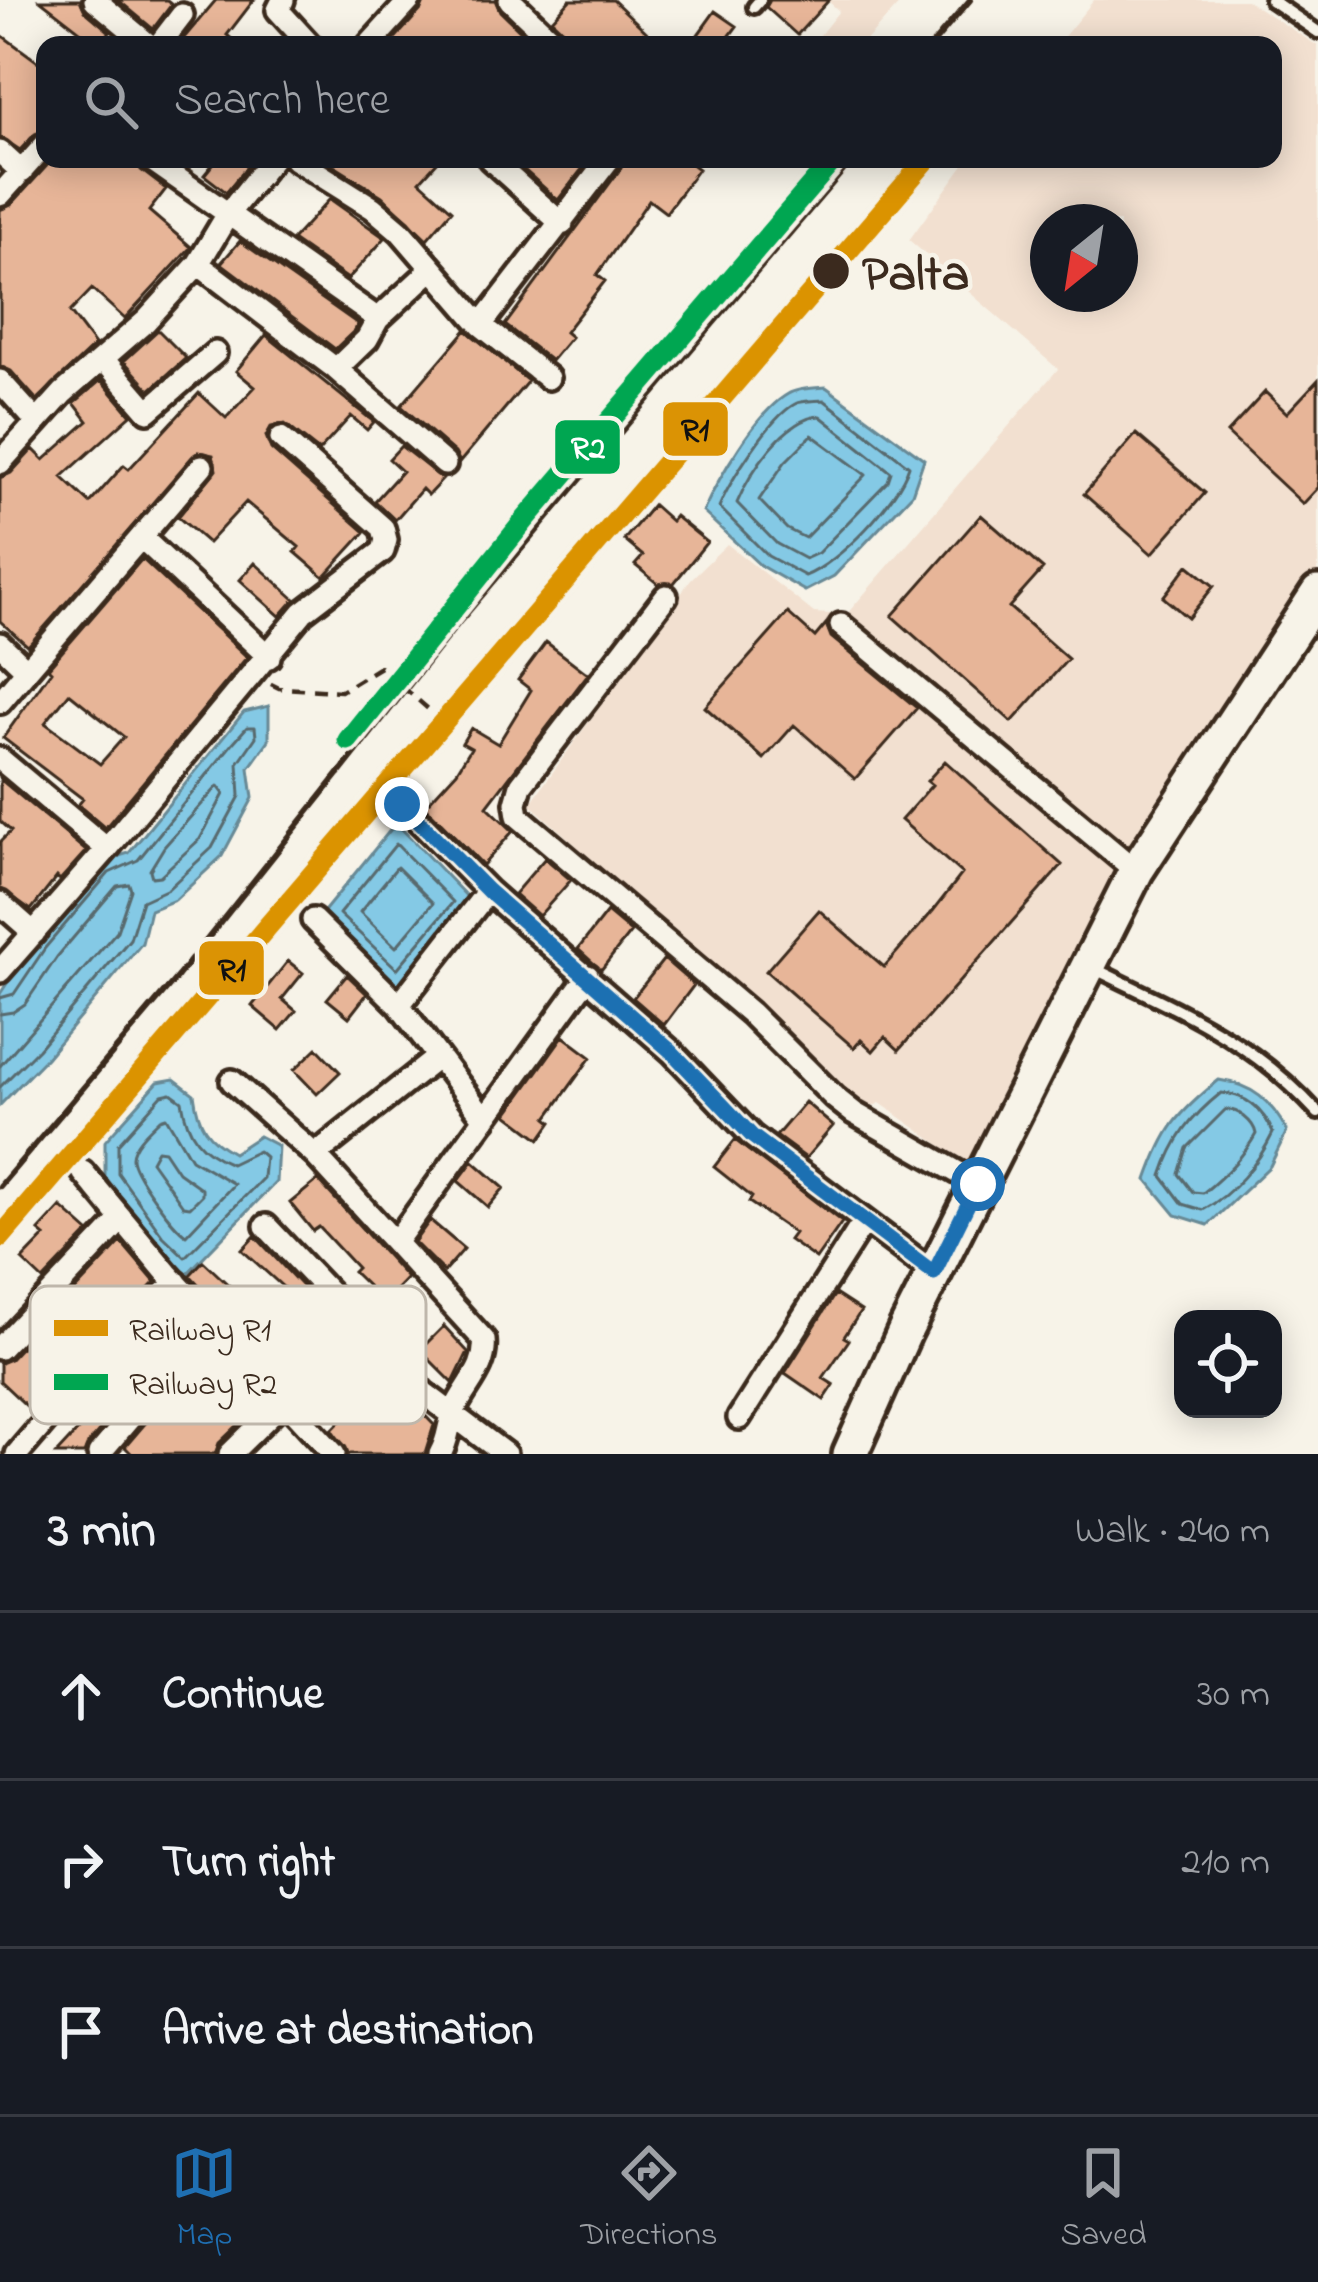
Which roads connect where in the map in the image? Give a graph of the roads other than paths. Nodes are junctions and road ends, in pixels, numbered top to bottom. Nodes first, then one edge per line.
1 (95, 0) edge
2 (283, 0) edge
3 (410, 0) edge
4 (510, 0) edge
5 (1271, 0) edge
6 (182, 15) dead end
7 (1318, 32) edge
8 (118, 36) edge
9 (166, 36) edge
10 (287, 36) edge
11 (377, 36) edge
12 (548, 36) edge
13 (0, 152) edge
14 (36, 156) edge
15 (163, 168) edge
16 (265, 168) edge
17 (309, 168) edge
18 (500, 168) edge
19 (602, 168) edge
20 (22, 172) junction
21 (0, 195) edge
22 (228, 214) junction
23 (562, 224) junction
24 (198, 264) junction
25 (431, 270) junction
26 (378, 319) junction
27 (482, 326) junction
28 (215, 353) dead end
29 (103, 359) junction
30 (336, 370) junction
31 (548, 378) dead end
32 (0, 381) edge
33 (37, 421) junction
34 (280, 438) dead end
35 (0, 463) edge
36 (445, 464) dead end
37 (202, 466) dead end
38 (141, 537) junction
39 (1318, 592) edge
40 (666, 596) dead end
41 (841, 625) dead end
42 (0, 644) edge
43 (268, 656) junction
44 (27, 670) junction
45 (0, 702) edge
46 (0, 759) edge
47 (402, 804) dead end
48 (107, 849) junction
49 (1136, 872) junction
50 (488, 891) junction
51 (0, 903) edge
52 (313, 920) dead end
53 (34, 933) junction
54 (1086, 965) junction
55 (0, 971) edge
56 (588, 976) junction
57 (399, 1006) junction
58 (438, 1058) junction
59 (232, 1081) dead end
60 (1318, 1113) edge
61 (484, 1119) junction
62 (315, 1155) junction
63 (83, 1172) dead end
64 (978, 1184) junction
65 (122, 1220) junction
66 (862, 1223) junction
67 (266, 1226) dead end
68 (397, 1240) junction
69 (934, 1273) junction
70 (176, 1282) junction
71 (59, 1286) edge
72 (172, 1286) edge
73 (180, 1286) edge
74 (321, 1286) edge
75 (30, 1317) edge
76 (0, 1348) edge
77 (426, 1394) edge
78 (452, 1413) junction
79 (739, 1418) dead end
80 (43, 1424) edge
81 (125, 1424) edge
82 (261, 1424) edge
83 (308, 1424) edge
84 (17, 1454) edge
85 (99, 1454) edge
86 (230, 1454) edge
87 (334, 1454) edge
88 (440, 1454) edge
89 (505, 1454) edge
90 (850, 1454) edge

1 - 8 street
2 - 10 street
3 - 11 street
4 - 12 street
5 - 7 lane
6 - 9 street
13 - 20 street
14 - 20 street
15 - 22 street
16 - 22 street
17 - 25 street
18 - 23 street
19 - 23 street
20 - 21 street
22 - 24 street
22 - 26 street
23 - 27 street
24 - 29 street
24 - 30 street
25 - 26 street
25 - 27 street
26 - 30 street
27 - 31 street
28 - 29 street
29 - 33 street
30 - 36 street
32 - 33 street
33 - 35 street
34 - 43 street
37 - 38 street
38 - 43 street
38 - 44 street
39 - 49 main road
40 - 64 street
41 - 49 street
42 - 44 street
43 - 48 street
44 - 45 street
46 - 48 street
47 - 50 street
48 - 53 street
49 - 54 main road
50 - 56 street
50 - 57 street
51 - 53 street
52 - 57 street
53 - 55 street
54 - 60 lane
54 - 64 main road
56 - 61 street
56 - 66 street
57 - 58 street
58 - 61 street
58 - 62 street
59 - 62 street
61 - 68 street
62 - 68 street
63 - 65 street
64 - 69 main road
65 - 70 street
65 - 71 street
66 - 69 street
66 - 79 street
67 - 74 street
68 - 78 street
69 - 90 main road
70 - 72 street
70 - 73 street
75 - 76 street
77 - 78 street
78 - 88 street
78 - 89 street
80 - 84 street
81 - 85 street
82 - 86 street
83 - 87 street

